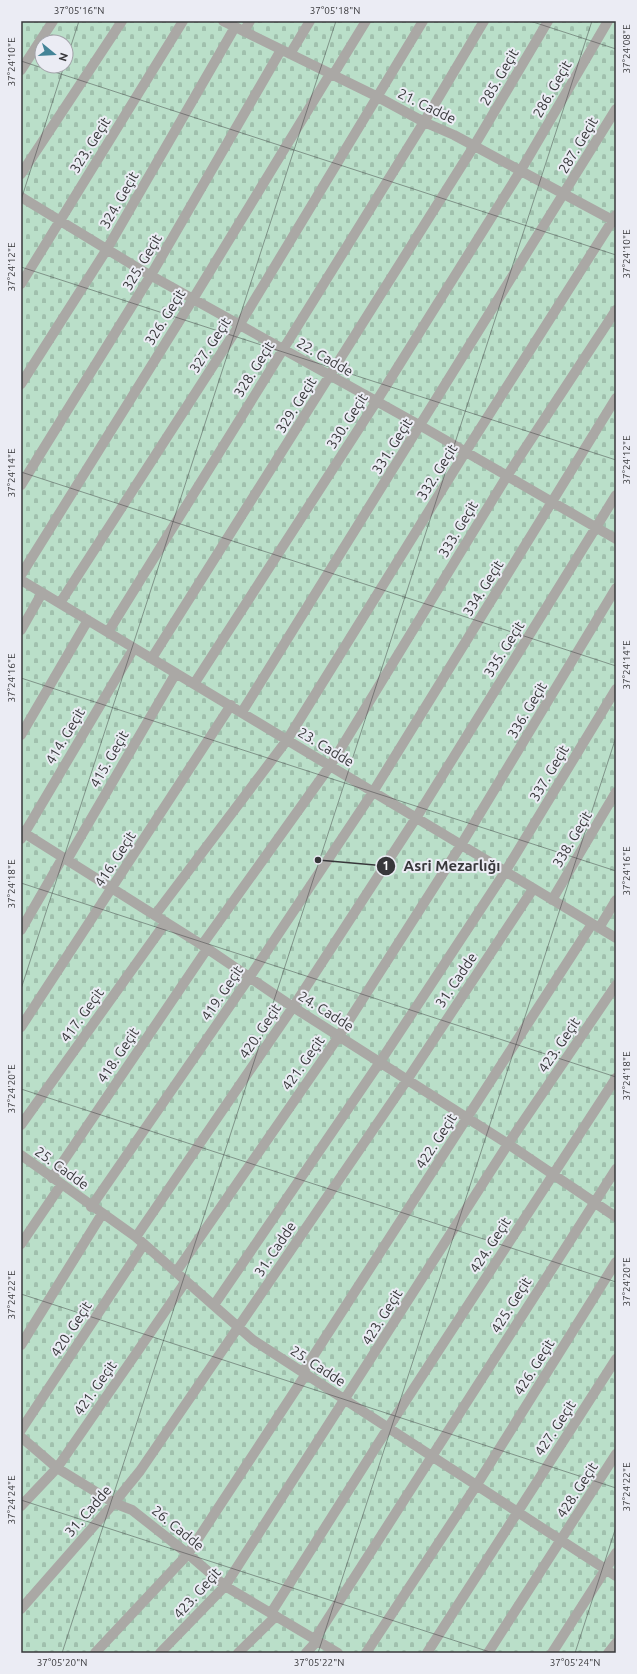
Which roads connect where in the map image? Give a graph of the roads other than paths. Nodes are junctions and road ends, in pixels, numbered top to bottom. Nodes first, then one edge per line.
1 (52, 21) edge
2 (122, 21) edge
3 (183, 21) edge
4 (223, 21) edge
5 (250, 21) edge
6 (310, 21) edge
7 (366, 21) edge
8 (423, 21) edge
9 (484, 21) edge
10 (548, 21) edge
11 (608, 21) edge
12 (240, 29) junction
13 (286, 52) junction
14 (21, 70) edge
15 (332, 74) junction
16 (376, 96) junction
17 (616, 109) edge
18 (424, 122) junction
19 (474, 146) junction
20 (521, 170) junction
21 (21, 174) edge
22 (565, 194) junction
23 (21, 197) edge
24 (615, 219) edge
25 (60, 222) junction
26 (107, 249) junction
27 (151, 275) junction
28 (21, 284) edge
29 (193, 299) junction
30 (616, 310) edge
31 (240, 324) junction
32 (283, 349) junction
33 (330, 377) junction
34 (21, 384) edge
35 (616, 398) edge
36 (376, 402) junction
37 (421, 426) junction
38 (466, 451) junction
39 (507, 476) junction
40 (21, 485) edge
41 (616, 495) edge
42 (553, 502) junction
43 (597, 527) junction
44 (616, 538) edge
45 (21, 574) edge
46 (21, 580) edge
47 (616, 588) edge
48 (42, 593) junction
49 (60, 603) junction
50 (88, 620) junction
51 (21, 630) edge
52 (108, 632) junction
53 (134, 648) junction
54 (152, 658) junction
55 (176, 673) junction
56 (194, 684) junction
57 (616, 689) edge
58 (231, 705) junction
59 (242, 712) junction
60 (21, 735) edge
61 (287, 740) junction
62 (330, 766) junction
63 (373, 792) junction
64 (616, 792) edge
65 (416, 818) junction
66 (22, 835) edge
67 (461, 845) junction
68 (65, 859) junction
69 (505, 872) junction
70 (113, 888) junction
71 (533, 889) junction
72 (552, 900) junction
73 (616, 900) edge
74 (155, 915) junction
75 (166, 922) junction
76 (596, 926) junction
77 (21, 930) edge
78 (616, 938) edge
79 (204, 947) junction
80 (249, 978) junction
81 (616, 985) edge
82 (293, 1007) junction
83 (21, 1027) edge
84 (339, 1036) junction
85 (380, 1062) junction
86 (616, 1078) edge
87 (407, 1080) junction
88 (467, 1119) junction
89 (21, 1125) edge
90 (508, 1144) junction
91 (21, 1155) edge
92 (616, 1169) edge
93 (553, 1174) junction
94 (52, 1178) junction
95 (61, 1185) junction
96 (594, 1202) junction
97 (91, 1207) junction
98 (102, 1214) junction
99 (616, 1217) edge
100 (136, 1237) junction
101 (21, 1244) edge
102 (144, 1244) junction
103 (616, 1262) edge
104 (176, 1272) junction
105 (186, 1281) junction
106 (214, 1305) junction
107 (239, 1327) junction
108 (21, 1344) edge
109 (616, 1359) edge
110 (304, 1373) junction
111 (346, 1401) junction
112 (388, 1428) junction
113 (21, 1430) edge
114 (21, 1437) edge
115 (616, 1454) edge
116 (431, 1457) junction
117 (58, 1468) junction
118 (476, 1486) junction
119 (114, 1504) junction
120 (21, 1506) edge
121 (517, 1512) junction
122 (561, 1540) junction
123 (616, 1553) edge
124 (188, 1554) junction
125 (606, 1569) junction
126 (616, 1576) edge
127 (225, 1586) junction
128 (21, 1609) edge
129 (273, 1614) junction
130 (316, 1640) junction
131 (616, 1643) edge
132 (95, 1653) edge
133 (160, 1653) edge
134 (238, 1653) edge
135 (306, 1653) edge
136 (338, 1653) edge
137 (366, 1653) edge
138 (427, 1653) edge
139 (488, 1653) edge
140 (552, 1653) edge
141 (608, 1653) edge

1 - 14 lane
2 - 21 lane
3 - 25 lane, 323. Geçit
4 - 12 lane, 21. Cadde
5 - 12 lane, 324. Geçit
6 - 13 lane, 325. Geçit
7 - 15 lane, 326. Geçit
8 - 16 lane, 327. Geçit
9 - 18 lane, 328. Geçit
10 - 19 lane, 285. Geçit
11 - 20 lane, 286. Geçit
12 - 13 lane, 21. Cadde
12 - 26 lane, 324. Geçit
13 - 15 lane, 21. Cadde
13 - 27 lane, 325. Geçit
15 - 16 lane, 21. Cadde
15 - 29 lane, 326. Geçit
16 - 18 lane, 21. Cadde
16 - 31 lane, 327. Geçit
17 - 22 lane, 287. Geçit
18 - 19 lane, 21. Cadde
18 - 32 lane, 328. Geçit
19 - 20 lane, 21. Cadde
19 - 33 lane, 329. Geçit
20 - 22 lane, 21. Cadde
20 - 36 lane, 330. Geçit
22 - 24 lane, 21. Cadde
22 - 37 lane, 331. Geçit
23 - 25 lane, 22. Cadde
24 - 38 lane, 332. Geçit
25 - 26 lane, 22. Cadde
25 - 28 lane, 323. Geçit
26 - 27 lane, 22. Cadde
26 - 34 lane, 324. Geçit
27 - 29 lane, 22. Cadde
27 - 40 lane, 325. Geçit
29 - 31 lane, 22. Cadde
29 - 45 lane, 326. Geçit
30 - 39 lane, 333. Geçit
31 - 32 lane, 22. Cadde
31 - 49 lane, 327. Geçit
32 - 33 lane, 22. Cadde
32 - 52 lane, 328. Geçit
33 - 36 lane, 22. Cadde
33 - 54 lane, 329. Geçit
35 - 42 lane, 334. Geçit
36 - 37 lane, 22. Cadde
36 - 56 lane, 330. Geçit
37 - 38 lane, 22. Cadde
37 - 59 lane, 331. Geçit
38 - 39 lane, 22. Cadde
38 - 61 lane, 332. Geçit
39 - 42 lane, 22. Cadde
39 - 62 lane, 333. Geçit
41 - 43 lane, 335. Geçit
42 - 43 lane, 22. Cadde
42 - 63 lane, 334. Geçit
43 - 44 lane, 22. Cadde
43 - 65 lane, 335. Geçit
46 - 48 lane, 23. Cadde
47 - 67 lane, 336. Geçit
48 - 49 lane, 23. Cadde
48 - 51 lane
49 - 50 lane, 23. Cadde
50 - 52 lane, 23. Cadde
50 - 60 lane
52 - 53 lane, 23. Cadde
53 - 54 lane, 23. Cadde
53 - 66 lane, 414. Geçit
54 - 55 lane, 23. Cadde
55 - 56 lane, 23. Cadde
55 - 68 lane, 415. Geçit
56 - 58 lane, 23. Cadde
57 - 69 lane, 337. Geçit
58 - 59 lane, 23. Cadde
58 - 70 lane, 416. Geçit
59 - 61 lane, 23. Cadde
61 - 62 lane, 23. Cadde
61 - 74 lane
62 - 63 lane, 23. Cadde
62 - 79 lane, 418. Geçit
63 - 65 lane, 23. Cadde
63 - 80 lane, 419. Geçit
64 - 72 lane, 338. Geçit
65 - 67 lane, 23. Cadde
65 - 82 lane, 420. Geçit
66 - 68 lane, 24. Cadde
67 - 69 lane, 23. Cadde
67 - 84 lane, 421. Geçit
68 - 70 lane, 24. Cadde
68 - 77 lane, 415. Geçit
69 - 71 lane, 23. Cadde
69 - 85 lane, 337. Geçit
70 - 74 lane, 24. Cadde
70 - 83 lane, 416. Geçit
71 - 72 lane, 23. Cadde
71 - 87 lane, 31. Cadde
72 - 76 lane, 23. Cadde
73 - 76 lane, 422. Geçit
74 - 75 lane, 24. Cadde
75 - 79 lane, 24. Cadde
75 - 89 lane, 417. Geçit
76 - 78 lane, 23. Cadde
76 - 88 lane, 422. Geçit
79 - 80 lane, 24. Cadde
79 - 94 lane, 418. Geçit
80 - 82 lane, 24. Cadde
80 - 97 lane, 419. Geçit
81 - 90 lane, 423. Geçit
82 - 84 lane, 24. Cadde
82 - 100 lane, 420. Geçit
84 - 85 lane, 24. Cadde
84 - 104 lane, 421. Geçit
85 - 87 lane, 24. Cadde
85 - 106 lane, 337. Geçit
86 - 93 lane, 424. Geçit
87 - 88 lane, 24. Cadde
87 - 107 lane, 31. Cadde
88 - 90 lane, 24. Cadde
88 - 110 lane, 422. Geçit
90 - 93 lane, 24. Cadde
90 - 111 lane, 423. Geçit
91 - 94 lane, 25. Cadde
92 - 96 lane, 425. Geçit
93 - 96 lane, 24. Cadde
93 - 112 lane, 424. Geçit
94 - 95 lane, 25. Cadde
95 - 97 lane, 25. Cadde
95 - 101 lane
96 - 99 lane, 24. Cadde
96 - 116 lane, 425. Geçit
97 - 98 lane, 25. Cadde
98 - 100 lane, 25. Cadde
98 - 108 lane
100 - 102 lane, 25. Cadde
102 - 104 lane, 25. Cadde
102 - 113 lane, 420. Geçit
103 - 118 lane, 426. Geçit
104 - 105 lane, 25. Cadde
105 - 106 lane, 25. Cadde
105 - 117 lane, 421. Geçit
106 - 107 lane, 25. Cadde
107 - 110 lane, 25. Cadde
107 - 119 lane, 31. Cadde
109 - 121 lane, 427. Geçit
110 - 111 lane, 25. Cadde
110 - 124 lane, 422. Geçit
111 - 112 lane, 25. Cadde
111 - 127 lane, 423. Geçit
112 - 116 lane, 25. Cadde
112 - 129 lane, 424. Geçit
114 - 117 lane, 26. Cadde
115 - 122 lane, 428. Geçit
116 - 118 lane, 25. Cadde
116 - 130 lane, 425. Geçit
117 - 119 lane, 26. Cadde
117 - 120 lane, 421. Geçit
118 - 121 lane, 25. Cadde
118 - 137 lane, 426. Geçit
119 - 124 lane, 26. Cadde
119 - 128 lane, 31. Cadde
121 - 122 lane, 25. Cadde
121 - 138 lane, 427. Geçit
122 - 125 lane, 25. Cadde
122 - 139 lane, 428. Geçit
123 - 125 lane
124 - 127 lane, 26. Cadde
124 - 132 lane, 422. Geçit
125 - 126 lane, 25. Cadde
125 - 140 lane
127 - 129 lane, 26. Cadde
127 - 133 lane, 423. Geçit
129 - 130 lane, 26. Cadde
129 - 134 lane, 424. Geçit
130 - 135 lane, 425. Geçit
130 - 136 lane, 26. Cadde
131 - 141 lane

